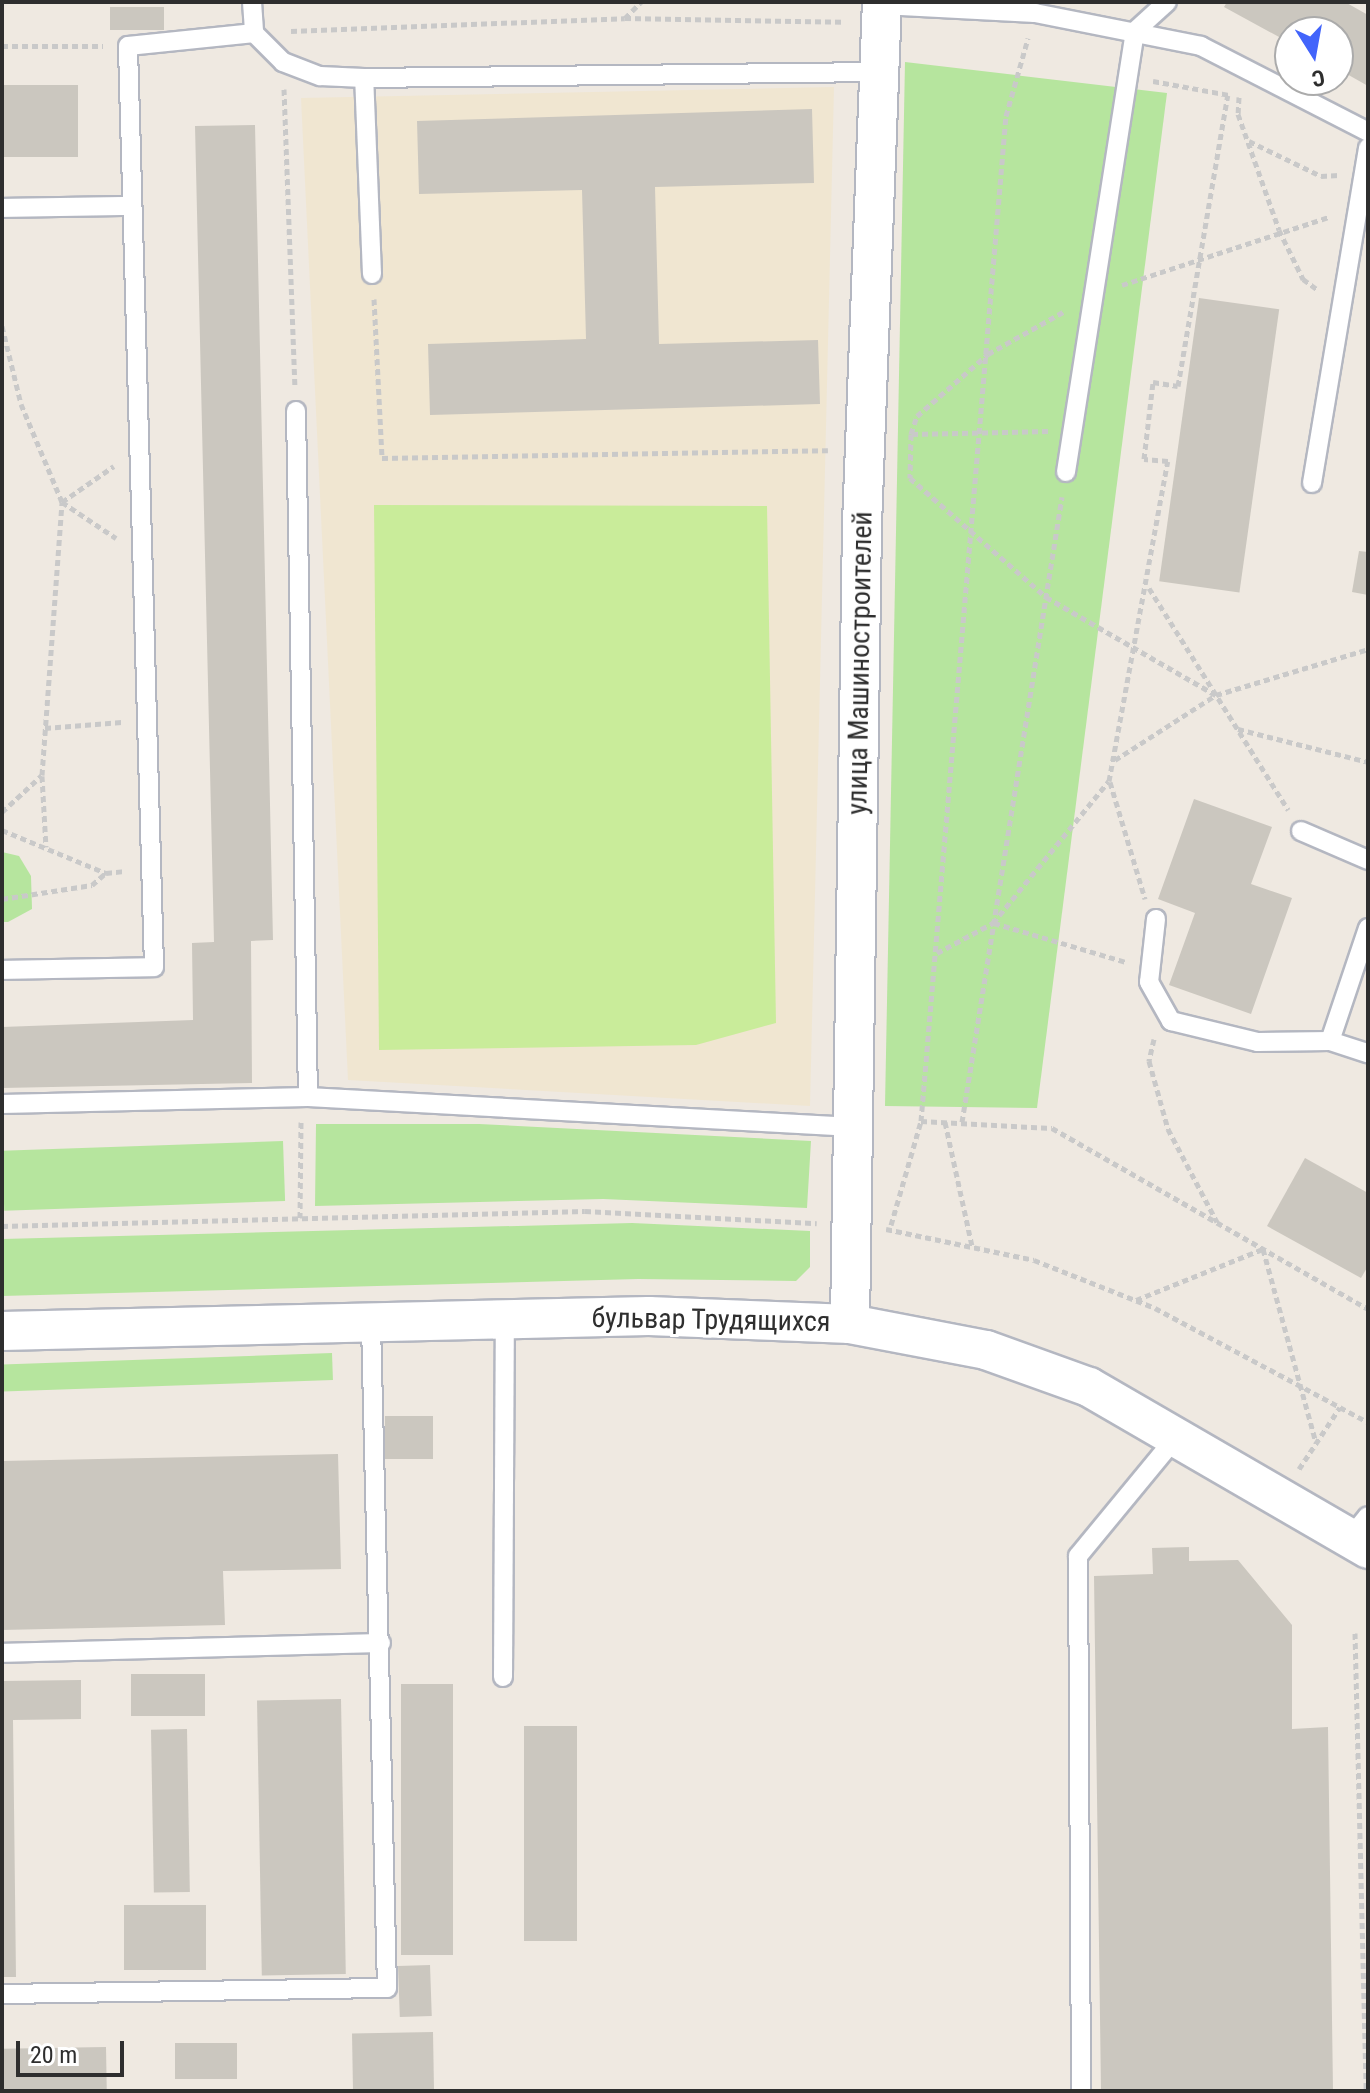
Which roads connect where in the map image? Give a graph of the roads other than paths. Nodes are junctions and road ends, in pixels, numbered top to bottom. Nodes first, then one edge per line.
1 (252, 2) edge
2 (1167, 2) edge
3 (882, 3) edge
4 (1135, 31) junction
5 (254, 33) junction
6 (879, 72) junction
7 (364, 78) junction
8 (1368, 132) edge
9 (1368, 148) edge
10 (129, 206) junction
11 (2, 208) edge
12 (372, 274) road end
13 (296, 411) road end
14 (1066, 472) road end
15 (1312, 483) dead end
16 (1301, 831) road end
17 (1368, 860) edge
18 (1156, 919) road end
19 (1368, 928) edge
20 (2, 970) edge
21 (1330, 1041) junction
22 (1368, 1053) edge
23 (304, 1097) junction
24 (2, 1104) edge
25 (853, 1127) junction
26 (505, 1319) junction
27 (371, 1322) junction
28 (850, 1324) junction
29 (2, 1331) edge
30 (1176, 1437) junction
31 (1362, 1534) edge
32 (381, 1643) junction
33 (2, 1653) edge
34 (503, 1677) dead end
35 (2, 1994) edge
36 (1081, 2091) edge

1 - 5 lane
2 - 4 lane
3 - 4 lane
3 - 6 street, улица Машиностроителей
4 - 8 lane
4 - 14 lane
5 - 7 lane
5 - 10 lane
6 - 7 lane
6 - 25 street, улица Машиностроителей
7 - 12 lane
9 - 15 lane
10 - 11 lane
10 - 20 lane
13 - 23 lane
16 - 17 lane
18 - 21 lane
19 - 21 lane
21 - 22 lane
23 - 24 lane
23 - 25 lane
25 - 28 street, улица Машиностроителей
26 - 27 street, бульвар Трудящихся
26 - 28 street, бульвар Трудящихся
26 - 34 lane
27 - 29 street, бульвар Трудящихся
27 - 32 lane
28 - 30 street, бульвар Трудящихся
30 - 31 street, бульвар Трудящихся
30 - 36 lane
32 - 33 lane
32 - 35 lane

